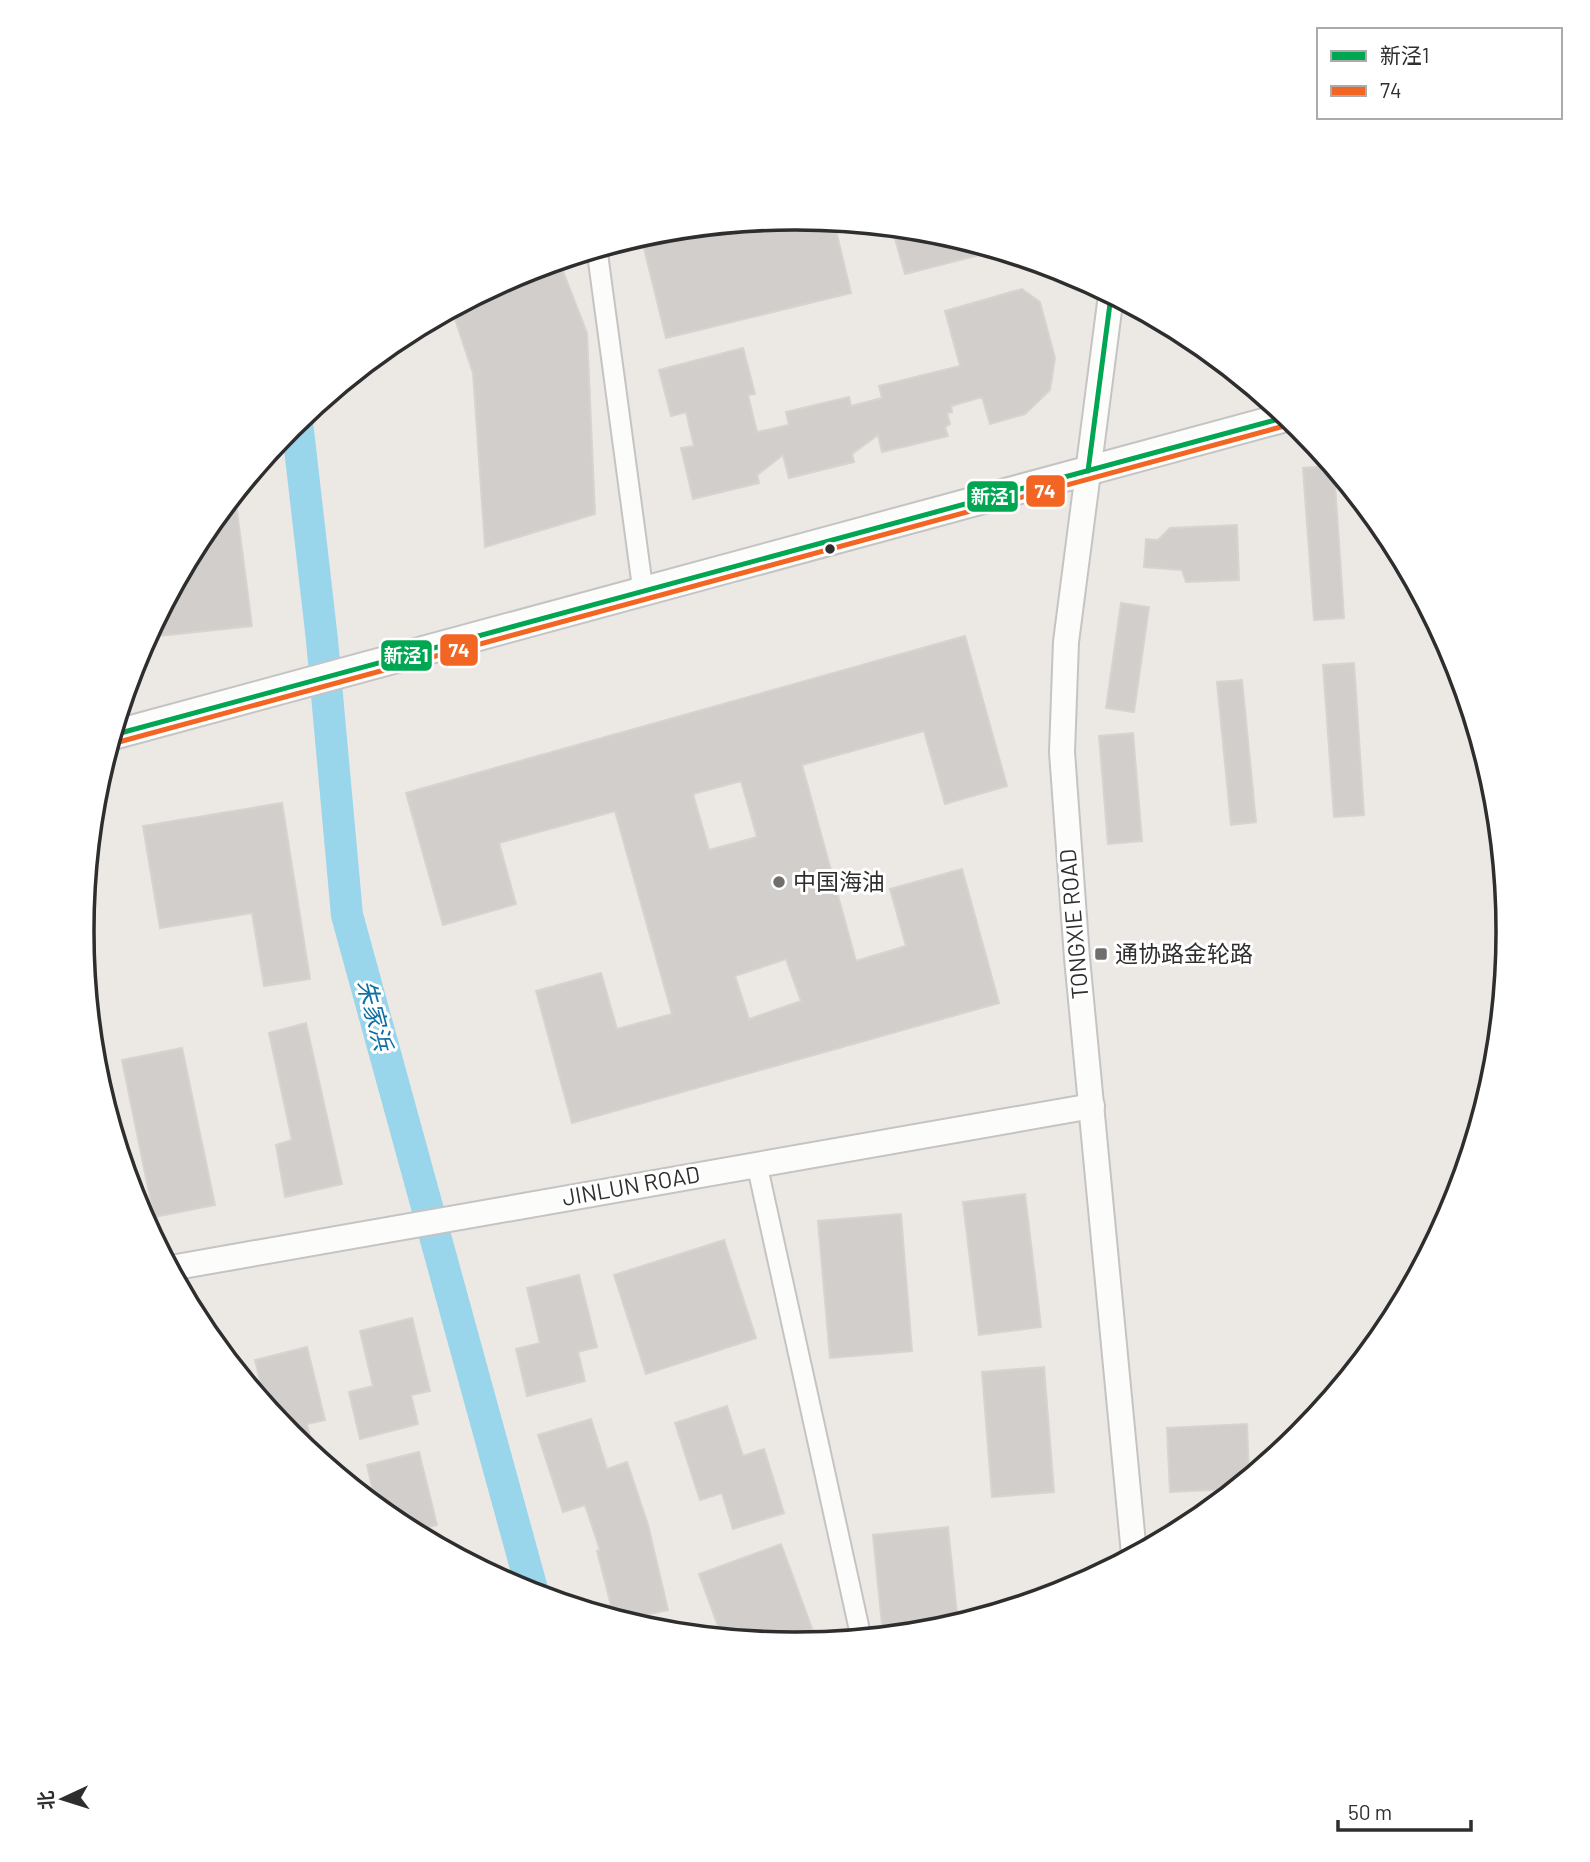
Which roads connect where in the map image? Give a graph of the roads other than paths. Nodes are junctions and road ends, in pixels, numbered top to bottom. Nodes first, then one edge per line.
1 (598, 259) edge
2 (1110, 305) edge
3 (1274, 420) edge
4 (1088, 471) junction
5 (643, 591) junction
6 (124, 732) edge
7 (1092, 1106) junction
8 (757, 1165) junction
9 (180, 1266) edge
10 (1133, 1544) edge
11 (859, 1628) edge

1 - 5 street
2 - 4 street, TONGXIE ROAD
3 - 4 main road
4 - 5 main road
4 - 7 street, TONGXIE ROAD
5 - 6 main road
7 - 8 street, JINLUN ROAD
7 - 10 street, TONGXIE ROAD
8 - 9 street, JINLUN ROAD
8 - 11 street

